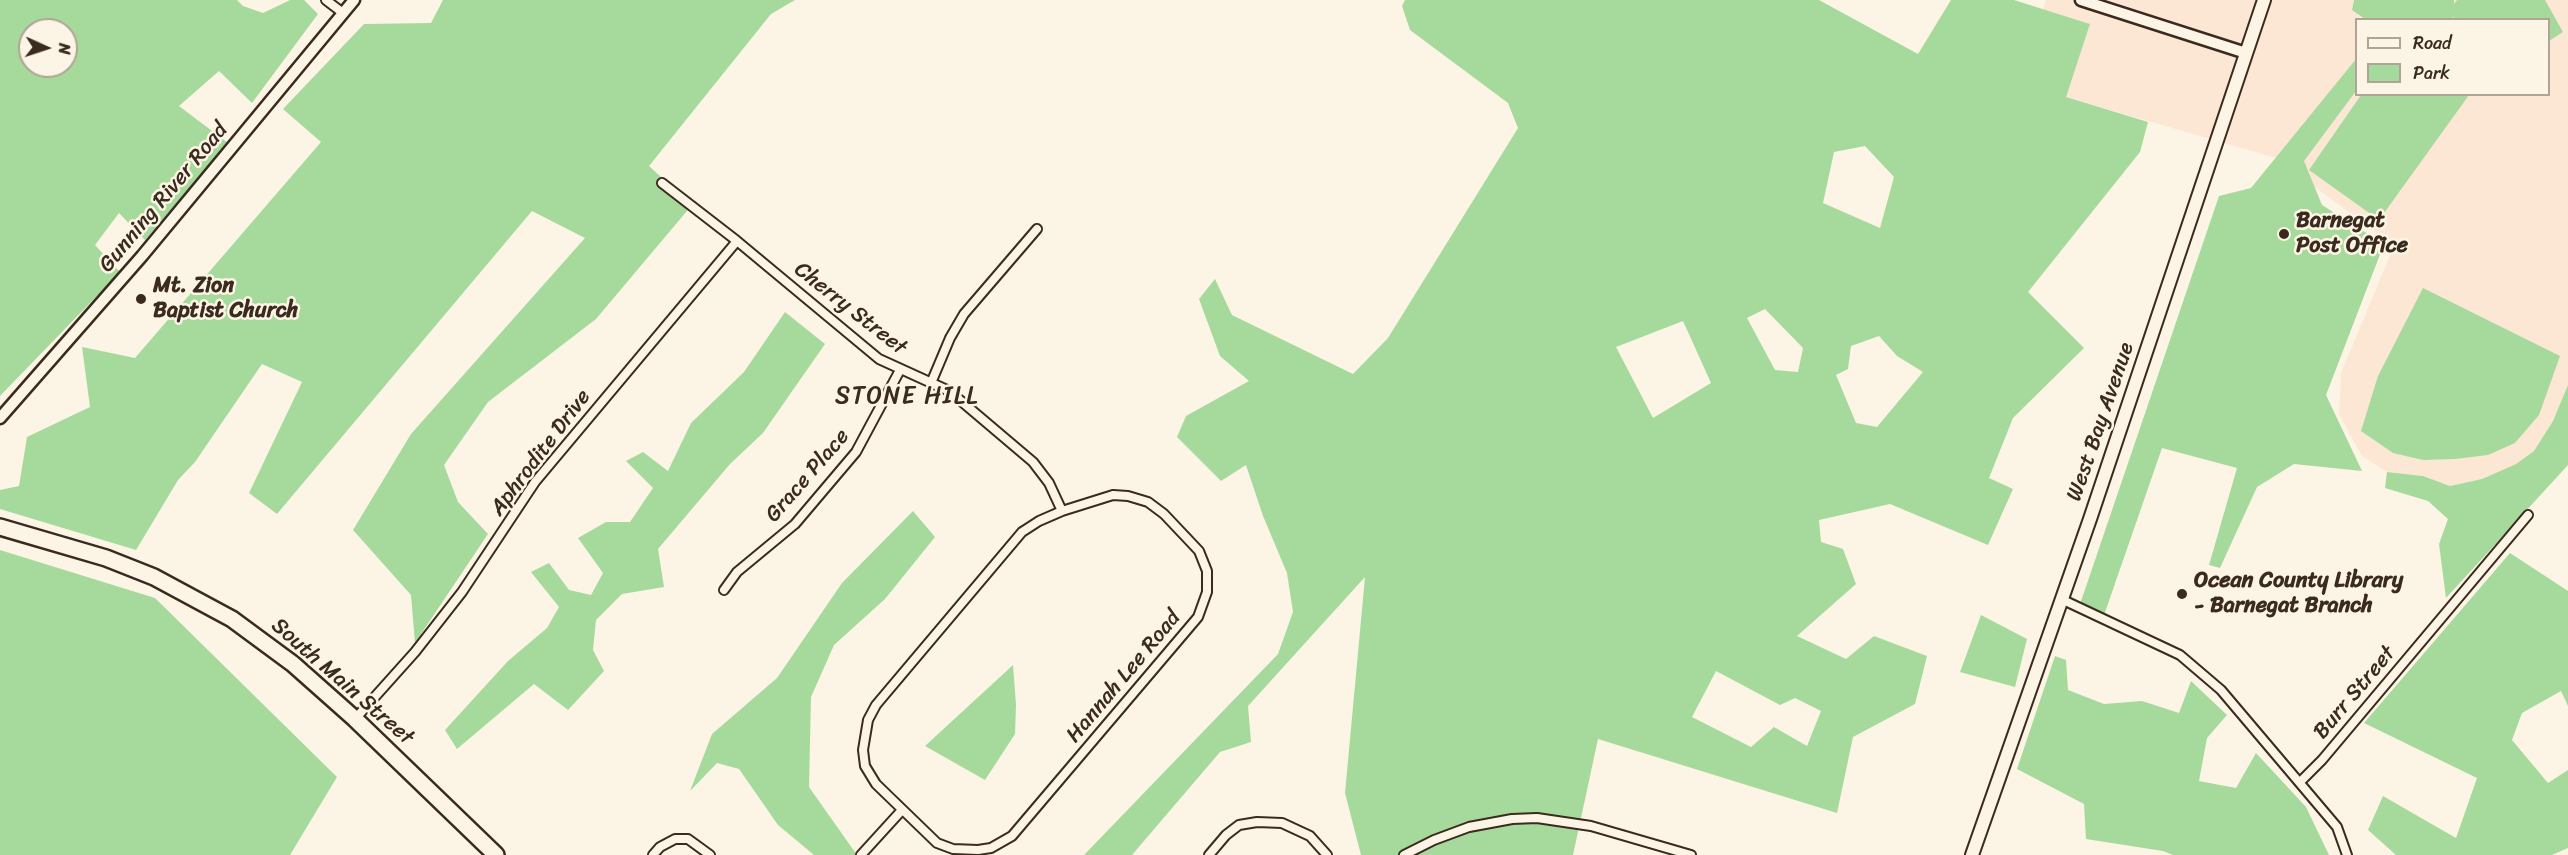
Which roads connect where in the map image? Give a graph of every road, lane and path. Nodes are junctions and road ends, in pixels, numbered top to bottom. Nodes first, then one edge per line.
1 (326, 0) edge
2 (354, 0) edge
3 (2081, 0) edge
4 (2264, 0) edge
5 (343, 14) junction
6 (2246, 53) junction
7 (662, 183) dead end
8 (1037, 229) dead end
9 (737, 241) junction
10 (900, 370) junction
11 (931, 383) junction
12 (0, 418) edge
13 (1062, 511) junction
14 (2528, 515) dead end
15 (0, 527) edge
16 (724, 590) dead end
17 (2061, 599) junction
18 (355, 719) junction
19 (2301, 782) junction
20 (902, 810) junction
21 (496, 855) edge
22 (653, 855) edge
23 (710, 855) edge
24 (861, 855) edge
25 (1209, 855) edge
26 (1327, 855) edge
27 (1404, 855) edge
28 (1691, 855) edge
29 (1972, 855) edge
30 (2347, 855) edge

1 - 5 street
2 - 5 street, Gunning River Road
3 - 6 street
4 - 6 main road, West Bay Avenue
5 - 12 street, Gunning River Road
6 - 17 main road, West Bay Avenue
7 - 9 street, Cherry Street
8 - 11 street
9 - 10 street, Cherry Street
9 - 18 street, Aphrodite Drive
10 - 11 street, Cherry Street
10 - 16 street, Grace Place
11 - 13 street, Cherry Street
13 - 20 street, Hannah Lee Road
13 - 20 street, Hannah Lee Road
14 - 19 street, Burr Street
15 - 18 highway, South Main Street
17 - 19 street
17 - 29 main road, West Bay Avenue
18 - 21 highway, South Main Street
19 - 30 street
20 - 24 street
22 - 23 street
25 - 26 street
27 - 28 street

